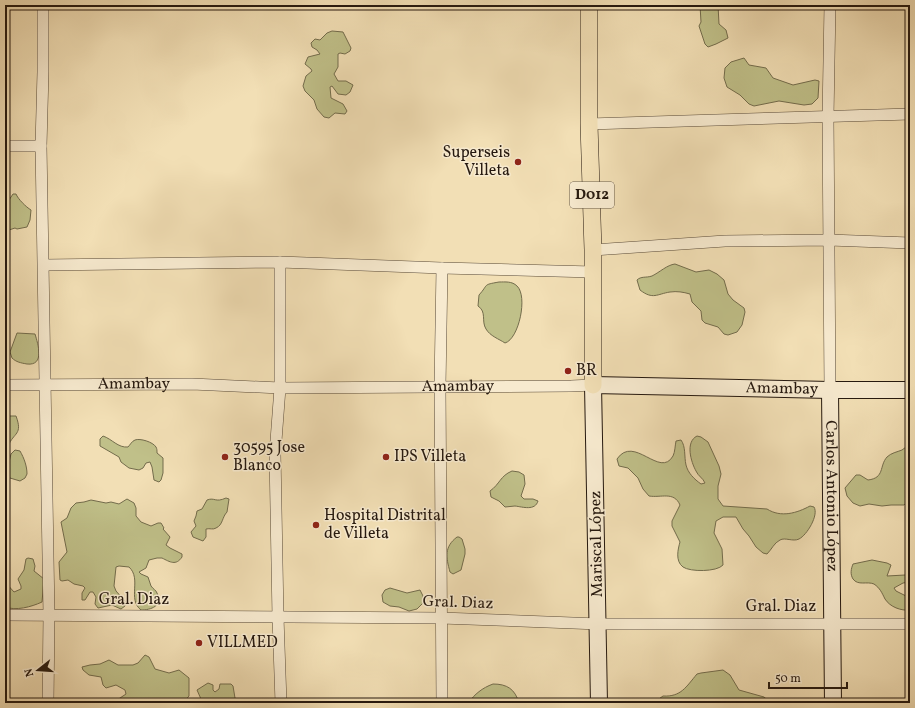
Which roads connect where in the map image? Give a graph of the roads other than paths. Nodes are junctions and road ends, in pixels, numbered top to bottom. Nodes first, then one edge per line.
1 (42, 5) edge
2 (589, 5) edge
3 (830, 5) edge
4 (910, 114) edge
5 (828, 117) junction
6 (589, 124) junction
7 (5, 146) edge
8 (41, 146) junction
9 (829, 240) junction
10 (910, 243) edge
11 (593, 250) junction
12 (280, 262) junction
13 (44, 265) junction
14 (442, 268) junction
15 (593, 272) junction
16 (44, 384) junction
17 (5, 385) edge
18 (593, 385) junction
19 (440, 386) junction
20 (280, 388) junction
21 (830, 390) junction
22 (910, 390) edge
23 (5, 615) edge
24 (49, 615) junction
25 (278, 617) junction
26 (441, 618) junction
27 (833, 623) junction
28 (599, 624) junction
29 (910, 624) edge
30 (48, 703) edge
31 (281, 703) edge
32 (442, 703) edge
33 (599, 703) edge
34 (833, 703) edge

1 - 8 street
2 - 6 main road, D012
3 - 5 street, Carlos Antonio López
4 - 5 street
5 - 6 street
5 - 9 street, Carlos Antonio López
6 - 11 main road, D012
7 - 8 street
8 - 13 street
9 - 10 street
9 - 11 street
9 - 21 street, Carlos Antonio López
11 - 15 main road, D012
12 - 13 street
12 - 14 street
12 - 20 street
13 - 16 street
14 - 15 street
14 - 19 street
15 - 18 main road, D012
16 - 17 street, Amambay
16 - 20 street, Amambay
16 - 24 street
18 - 19 street, Amambay
18 - 21 main road, Amambay
18 - 28 main road, Mariscal López
19 - 20 street, Amambay
19 - 26 street
20 - 25 street
21 - 22 main road, Amambay
21 - 27 main road, Carlos Antonio López
23 - 24 street, Gral. Diaz
24 - 25 street, Gral. Diaz
24 - 30 street
25 - 26 street, Gral. Diaz
25 - 31 street
26 - 28 street, Gral. Diaz
26 - 32 street
27 - 28 street, Gral. Diaz
27 - 29 street, Gral. Diaz
27 - 34 main road, Carlos Antonio López
28 - 33 main road, Mariscal López

